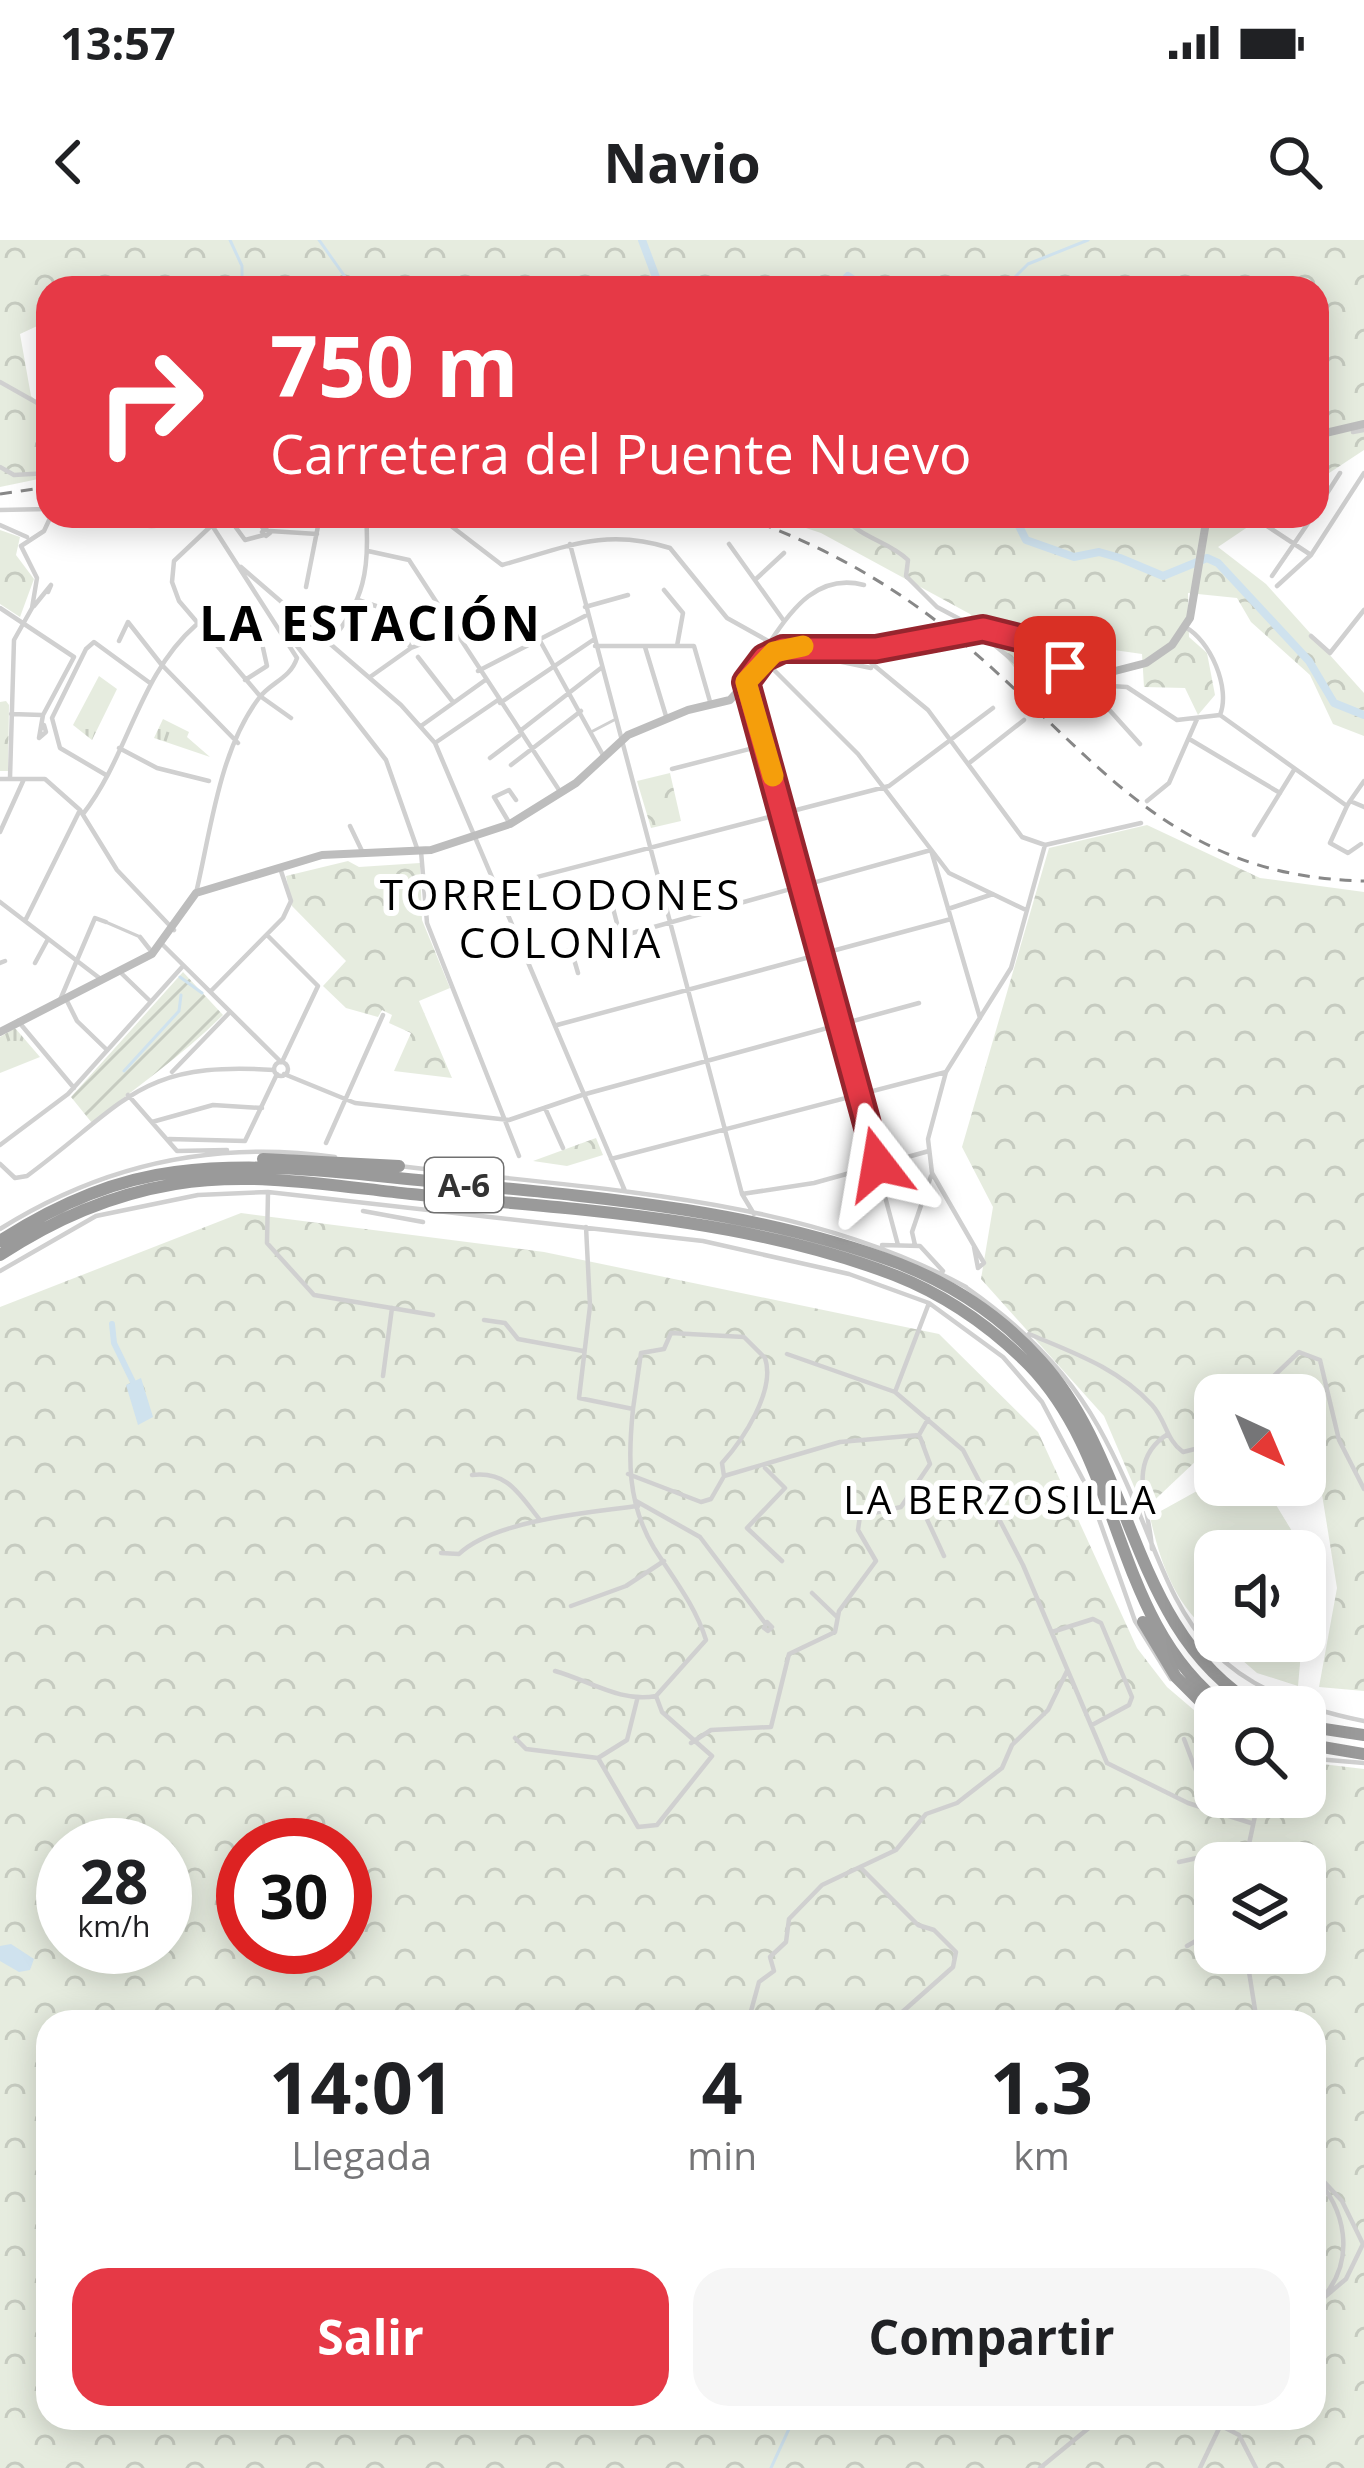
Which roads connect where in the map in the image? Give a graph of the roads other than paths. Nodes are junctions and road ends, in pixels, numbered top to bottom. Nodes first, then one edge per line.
1 (0, 382) edge
2 (36, 402) edge
3 (1361, 428) edge
4 (1329, 435) edge
5 (0, 466) edge
6 (1340, 473) dead end
7 (36, 474) edge
8 (1364, 474) edge
9 (1329, 490) edge
10 (0, 510) edge
11 (36, 511) edge
12 (0, 525) edge
13 (1329, 527) edge
14 (45, 528) edge
15 (210, 528) edge
16 (213, 528) edge
17 (236, 528) edge
18 (263, 528) edge
19 (318, 528) edge
20 (367, 528) edge
21 (454, 528) edge
22 (855, 528) edge
23 (1205, 528) edge
24 (1269, 528) edge
25 (1305, 528) edge
26 (1329, 528) edge
27 (266, 532) junction
28 (317, 534) junction
29 (27, 537) junction
30 (570, 544) junction
31 (729, 544) dead end
32 (1295, 544) junction
33 (368, 551) junction
34 (784, 553) dead end
35 (1311, 555) junction
36 (241, 567) junction
37 (1272, 576) dead end
38 (756, 579) junction
39 (306, 586) dead end
40 (864, 586) dead end
41 (1276, 586) dead end
42 (266, 587) junction
43 (664, 590) dead end
44 (48, 592) dead end
45 (257, 592) junction
46 (628, 595) dead end
47 (37, 598) junction
48 (358, 600) junction
49 (0, 608) edge
50 (586, 610) junction
51 (1364, 610) edge
52 (784, 621) junction
53 (22, 622) junction
54 (196, 625) junction
55 (280, 626) junction
56 (1185, 627) junction
57 (453, 632) junction
58 (1310, 636) dead end
59 (539, 639) junction
60 (119, 641) dead end
61 (330, 643) junction
62 (594, 643) junction
63 (645, 646) junction
64 (676, 646) junction
65 (262, 647) dead end
66 (852, 647) junction
67 (411, 648) junction
68 (869, 649) junction
69 (773, 650) junction
70 (309, 657) junction
71 (418, 657) dead end
72 (297, 658) junction
73 (161, 664) junction
74 (556, 664) junction
75 (601, 668) junction
76 (877, 669) junction
77 (478, 671) junction
78 (170, 673) junction
79 (370, 676) junction
80 (245, 680) junction
81 (151, 681) junction
82 (484, 681) junction
83 (746, 682) junction
84 (1086, 684) junction
85 (571, 692) junction
86 (260, 696) junction
87 (11, 698) junction
88 (0, 701) edge
89 (453, 702) junction
90 (499, 702) junction
91 (711, 705) junction
92 (993, 708) dead end
93 (581, 711) junction
94 (11, 714) junction
95 (43, 715) junction
96 (1220, 715) junction
97 (291, 718) dead end
98 (667, 718) junction
99 (1197, 719) junction
100 (614, 720) junction
101 (1024, 720) dead end
102 (44, 725) dead end
103 (421, 726) junction
104 (591, 732) junction
105 (520, 734) junction
106 (949, 740) junction
107 (1191, 740) junction
108 (620, 742) junction
109 (238, 743) junction
110 (435, 743) junction
111 (1140, 744) dead end
112 (765, 745) junction
113 (118, 748) junction
114 (532, 751) junction
115 (604, 757) junction
116 (490, 758) dead end
117 (968, 764) junction
118 (511, 765) dead end
119 (673, 769) dead end
120 (1294, 770) junction
121 (106, 775) junction
122 (0, 778) edge
123 (10, 778) junction
124 (24, 778) junction
125 (209, 781) dead end
126 (1364, 781) edge
127 (885, 787) junction
128 (562, 793) junction
129 (1280, 793) junction
130 (516, 800) dead end
131 (1147, 801) dead end
132 (1348, 804) junction
133 (1364, 807) edge
134 (82, 812) junction
135 (784, 814) junction
136 (1141, 823) dead end
137 (510, 824) junction
138 (350, 826) dead end
139 (0, 832) edge
140 (1254, 835) dead end
141 (476, 839) junction
142 (1361, 844) edge
143 (1045, 845) junction
144 (931, 850) junction
145 (362, 851) junction
146 (419, 851) junction
147 (649, 851) junction
148 (280, 868) junction
149 (803, 884) junction
150 (497, 887) junction
151 (196, 893) junction
152 (993, 894) junction
153 (0, 902) edge
154 (425, 906) junction
155 (613, 908) dead end
156 (948, 909) junction
157 (1026, 910) junction
158 (951, 919) junction
159 (26, 921) junction
160 (106, 922) joint
161 (668, 922) junction
162 (175, 930) junction
163 (267, 934) junction
164 (620, 935) junction
165 (140, 937) joint
166 (48, 939) junction
167 (163, 945) junction
168 (571, 950) junction
169 (152, 954) junction
170 (822, 954) junction
171 (74, 960) junction
172 (528, 962) junction
173 (35, 963) dead end
174 (183, 966) junction
175 (119, 971) junction
176 (578, 973) dead end
177 (102, 980) junction
178 (687, 990) junction
179 (209, 992) junction
180 (66, 997) junction
181 (149, 1000) junction
182 (919, 1003) dead end
183 (230, 1012) junction
184 (383, 1015) dead end
185 (980, 1018) junction
186 (18, 1021) junction
187 (842, 1024) junction
188 (554, 1026) junction
189 (0, 1032) edge
190 (106, 1049) junction
191 (706, 1061) junction
192 (280, 1066) junction
193 (172, 1072) junction
194 (946, 1072) junction
195 (74, 1088) junction
196 (861, 1094) junction
197 (128, 1095) junction
198 (582, 1095) junction
199 (345, 1101) junction
200 (262, 1108) junction
201 (545, 1108) junction
202 (509, 1120) junction
203 (152, 1121) junction
204 (725, 1128) junction
205 (165, 1137) junction
206 (326, 1144) dead end
207 (0, 1145) edge
208 (563, 1148) dead end
209 (929, 1151) junction
210 (268, 1153) junction
211 (519, 1156) dead end
212 (611, 1159) junction
213 (0, 1164) edge
214 (878, 1164) junction
215 (399, 1166) junction
216 (932, 1173) junction
217 (94, 1191) junction
218 (268, 1192) junction
219 (627, 1194) junction
220 (742, 1194) junction
221 (378, 1203) junction
222 (730, 1209) junction
223 (362, 1211) dead end
224 (376, 1214) junction
225 (755, 1215) junction
226 (423, 1222) dead end
227 (586, 1227) junction
228 (0, 1229) edge
229 (0, 1240) edge
230 (864, 1243) junction
231 (898, 1245) junction
232 (914, 1245) junction
233 (974, 1247) dead end
234 (0, 1258) edge
235 (0, 1271) edge
236 (966, 1287) junction
237 (929, 1303) junction
238 (392, 1308) junction
239 (434, 1315) dead end
240 (484, 1320) dead end
241 (1024, 1331) junction
242 (584, 1351) junction
243 (787, 1354) dead end
244 (1273, 1374) edge
245 (1323, 1374) edge
246 (383, 1376) dead end
247 (1326, 1385) edge
248 (895, 1392) junction
249 (633, 1409) junction
250 (928, 1419) junction
251 (1168, 1434) junction
252 (919, 1435) junction
253 (1084, 1444) junction
254 (1194, 1449) edge
255 (765, 1468) junction
256 (628, 1474) junction
257 (472, 1475) dead end
258 (724, 1476) junction
259 (912, 1487) junction
260 (1364, 1489) edge
261 (637, 1504) junction
262 (540, 1520) junction
263 (441, 1553) dead end
264 (1153, 1555) junction
265 (944, 1556) dead end
266 (664, 1561) junction
267 (782, 1561) dead end
268 (812, 1593) dead end
269 (571, 1606) dead end
270 (837, 1617) junction
271 (765, 1623) dead end
272 (1052, 1632) junction
273 (1067, 1670) junction
274 (555, 1671) dead end
275 (1200, 1686) edge
276 (1230, 1686) edge
277 (1264, 1686) edge
278 (656, 1696) junction
279 (1194, 1696) edge
280 (1194, 1698) edge
281 (637, 1700) junction
282 (1326, 1709) edge
283 (1364, 1720) edge
284 (1091, 1726) junction
285 (1326, 1729) edge
286 (1364, 1735) edge
287 (515, 1738) dead end
288 (1184, 1739) dead end
289 (691, 1743) junction
290 (1326, 1748) edge
291 (1364, 1754) edge
292 (598, 1758) junction
293 (1326, 1760) edge
294 (1364, 1763) edge
295 (1194, 1766) edge
296 (1194, 1803) edge
297 (1235, 1818) edge
298 (1253, 1818) edge
299 (1251, 1823) junction
300 (1248, 1842) edge
301 (1194, 1859) edge
302 (1180, 1862) dead end
303 (861, 1868) junction
304 (1194, 1942) edge
305 (1187, 1946) dead end
306 (1249, 1974) edge
307 (751, 2010) edge
308 (905, 2010) edge
309 (1255, 2010) edge
310 (1326, 2186) edge
311 (1326, 2190) edge
312 (1360, 2233) junction
313 (1343, 2240) junction
314 (1364, 2244) edge
315 (1343, 2252) junction
316 (1359, 2257) junction
317 (1364, 2268) edge
318 (1326, 2294) edge
319 (1326, 2295) edge
320 (1086, 2430) edge
321 (1218, 2430) edge
322 (1233, 2430) edge
323 (1040, 2468) edge
324 (1200, 2468) edge
325 (1256, 2468) edge

1 - 2 street
3 - 4 main road
5 - 7 street
6 - 9 street
8 - 13 street
10 - 11 street
12 - 29 street
14 - 29 street
15 - 54 street
16 - 36 street
17 - 27 street
18 - 27 street
19 - 28 street
20 - 33 street
21 - 30 street
22 - 84 street
23 - 56 main road
24 - 32 street
25 - 32 street
26 - 35 street
27 - 28 street
28 - 39 street
29 - 47 street
30 - 50 street
30 - 69 street
31 - 38 street
32 - 35 street
32 - 37 street
33 - 48 street
33 - 57 street
34 - 38 street
35 - 41 street
36 - 42 street
36 - 45 street
38 - 52 street
40 - 52 street
42 - 45 street
42 - 61 street
43 - 64 street
44 - 47 street
45 - 55 street
46 - 50 street
47 - 53 street
48 - 61 street
48 - 67 street
49 - 53 street
50 - 59 street
50 - 62 street
51 - 58 street
52 - 69 street
53 - 87 street
53 - 95 street
54 - 73 street
54 - 80 street
55 - 70 street
55 - 72 street
56 - 68 main road
56 - 96 street
57 - 67 street
57 - 77 street
59 - 74 street
59 - 77 street
60 - 73 street
61 - 79 street
62 - 63 street
62 - 74 street
62 - 75 street
63 - 64 street
63 - 98 street
64 - 91 street
65 - 80 street
66 - 68 main road
66 - 69 main road
66 - 76 street
67 - 79 street
68 - 76 street
69 - 76 street
69 - 83 main road
69 - 127 street
70 - 72 street
70 - 146 street
71 - 89 street
72 - 86 street
73 - 78 street
73 - 81 street
74 - 85 street
74 - 90 street
75 - 85 street
75 - 100 street
76 - 106 street
77 - 82 street
78 - 81 street
78 - 109 street
79 - 103 street
80 - 86 street
81 - 113 street
81 - 121 street
82 - 89 street
82 - 90 street
83 - 91 main road
83 - 112 street
84 - 99 street
84 - 111 street
85 - 93 street
85 - 105 street
86 - 97 street
86 - 109 street
87 - 88 street
87 - 94 street
89 - 103 street
90 - 105 street
90 - 110 street
91 - 98 main road
92 - 106 street
93 - 104 street
93 - 114 street
94 - 95 street
94 - 123 street
95 - 102 street
96 - 99 street
96 - 120 street
98 - 108 main road
99 - 107 street
100 - 104 street
100 - 108 street
101 - 117 street
103 - 110 street
104 - 115 street
105 - 114 street
105 - 116 street
106 - 117 street
106 - 127 street
107 - 129 street
107 - 131 street
108 - 115 main road
108 - 147 street
109 - 151 street
110 - 141 street
112 - 119 street
112 - 135 street
113 - 121 street
113 - 125 street
114 - 118 street
114 - 128 street
115 - 128 main road
117 - 143 street
120 - 129 street
120 - 132 street
121 - 134 street
122 - 123 street
123 - 124 street
124 - 134 street
124 - 139 street
126 - 132 street
127 - 135 street
127 - 144 street
128 - 137 main road
129 - 140 street
130 - 137 street
132 - 133 street
132 - 142 street
134 - 159 street
134 - 162 street
135 - 147 street
135 - 149 street
136 - 143 street
137 - 141 main road
138 - 145 street
141 - 146 main road
141 - 150 street
143 - 157 street
144 - 149 street
144 - 152 street
144 - 156 street
145 - 146 main road
145 - 148 main road
146 - 154 street
147 - 150 street
147 - 161 street
148 - 151 main road
148 - 163 street
149 - 161 street
149 - 170 street
150 - 154 street
150 - 172 street
151 - 162 main road
152 - 156 street
152 - 157 street
153 - 159 street
154 - 202 street
155 - 164 street
156 - 158 street
157 - 185 street
158 - 170 street
158 - 185 street
159 - 166 street
160 - 165 street
160 - 171 street
161 - 164 street
161 - 178 street
162 - 167 main road
163 - 179 street
163 - 192 street
164 - 168 street
165 - 169 street
166 - 171 street
166 - 173 street
167 - 169 main road
167 - 174 street
168 - 172 street
168 - 176 street
169 - 175 main road
170 - 178 street
170 - 187 street
171 - 177 street
171 - 180 street
172 - 188 street
174 - 179 street
174 - 181 street
175 - 177 main road
175 - 181 street
177 - 180 main road
178 - 188 street
178 - 191 street
179 - 183 street
180 - 186 main road
180 - 190 street
181 - 190 street
182 - 187 street
183 - 192 street
183 - 193 street
184 - 199 street
185 - 194 street
186 - 189 main road
186 - 195 street
187 - 191 street
187 - 196 street
188 - 198 street
190 - 195 street
191 - 198 street
191 - 204 street
192 - 193 street
192 - 199 street
192 - 200 street
193 - 197 street
194 - 196 street
194 - 209 street
195 - 207 street
196 - 204 street
196 - 214 street
197 - 203 street
197 - 213 street
198 - 201 street
198 - 212 street
199 - 202 street
199 - 206 street
200 - 203 street
200 - 205 street
201 - 202 street
201 - 208 street
202 - 211 street
203 - 205 street
204 - 212 street
204 - 220 street
205 - 210 street
209 - 214 street
209 - 216 street
210 - 215 street
210 - 228 street
212 - 219 street
214 - 220 street
214 - 231 street
215 - 217 highway
215 - 219 street
216 - 232 street
216 - 233 street
217 - 229 highway, A-6
217 - 276 highway, A-6
218 - 221 street
218 - 235 street
218 - 238 street
219 - 222 street
220 - 222 street
220 - 225 street
221 - 224 street
221 - 227 street
222 - 225 street
223 - 224 street
224 - 226 street
225 - 230 street
227 - 237 street
227 - 242 street
230 - 231 street
230 - 236 street
231 - 232 street
232 - 236 street
234 - 253 highway, A-6
236 - 241 street
237 - 248 street
237 - 280 street
238 - 239 street
238 - 246 street
240 - 242 street
241 - 251 street
241 - 264 street
242 - 249 street
243 - 248 street
244 - 245 street
247 - 260 street
248 - 250 street
249 - 256 street
249 - 258 street
250 - 252 street
250 - 272 street
251 - 254 street
251 - 264 street
252 - 255 street
252 - 259 street
253 - 275 highway, A-6
253 - 279 highway
255 - 258 street
255 - 267 street
256 - 258 street
256 - 261 street
257 - 262 street
259 - 265 street
259 - 270 street
261 - 262 street
261 - 266 street
261 - 271 street
262 - 263 street
264 - 277 street
266 - 269 street
266 - 278 street
268 - 270 street
270 - 289 street
272 - 273 street
272 - 284 street
273 - 284 street
273 - 303 street
274 - 281 street
278 - 281 street
278 - 289 street
281 - 292 street
282 - 283 street
284 - 296 street
285 - 286 highway
287 - 292 street
288 - 295 street
289 - 292 street
290 - 291 highway
293 - 294 street
297 - 299 street
298 - 299 street
299 - 300 street
301 - 302 street
303 - 307 street
303 - 308 street
304 - 305 street
306 - 309 street
310 - 312 street
311 - 313 street
312 - 313 street
312 - 314 street
313 - 315 street
314 - 316 street
315 - 316 street
315 - 318 street
316 - 317 street
316 - 319 street
320 - 323 street
321 - 324 street
322 - 325 street

